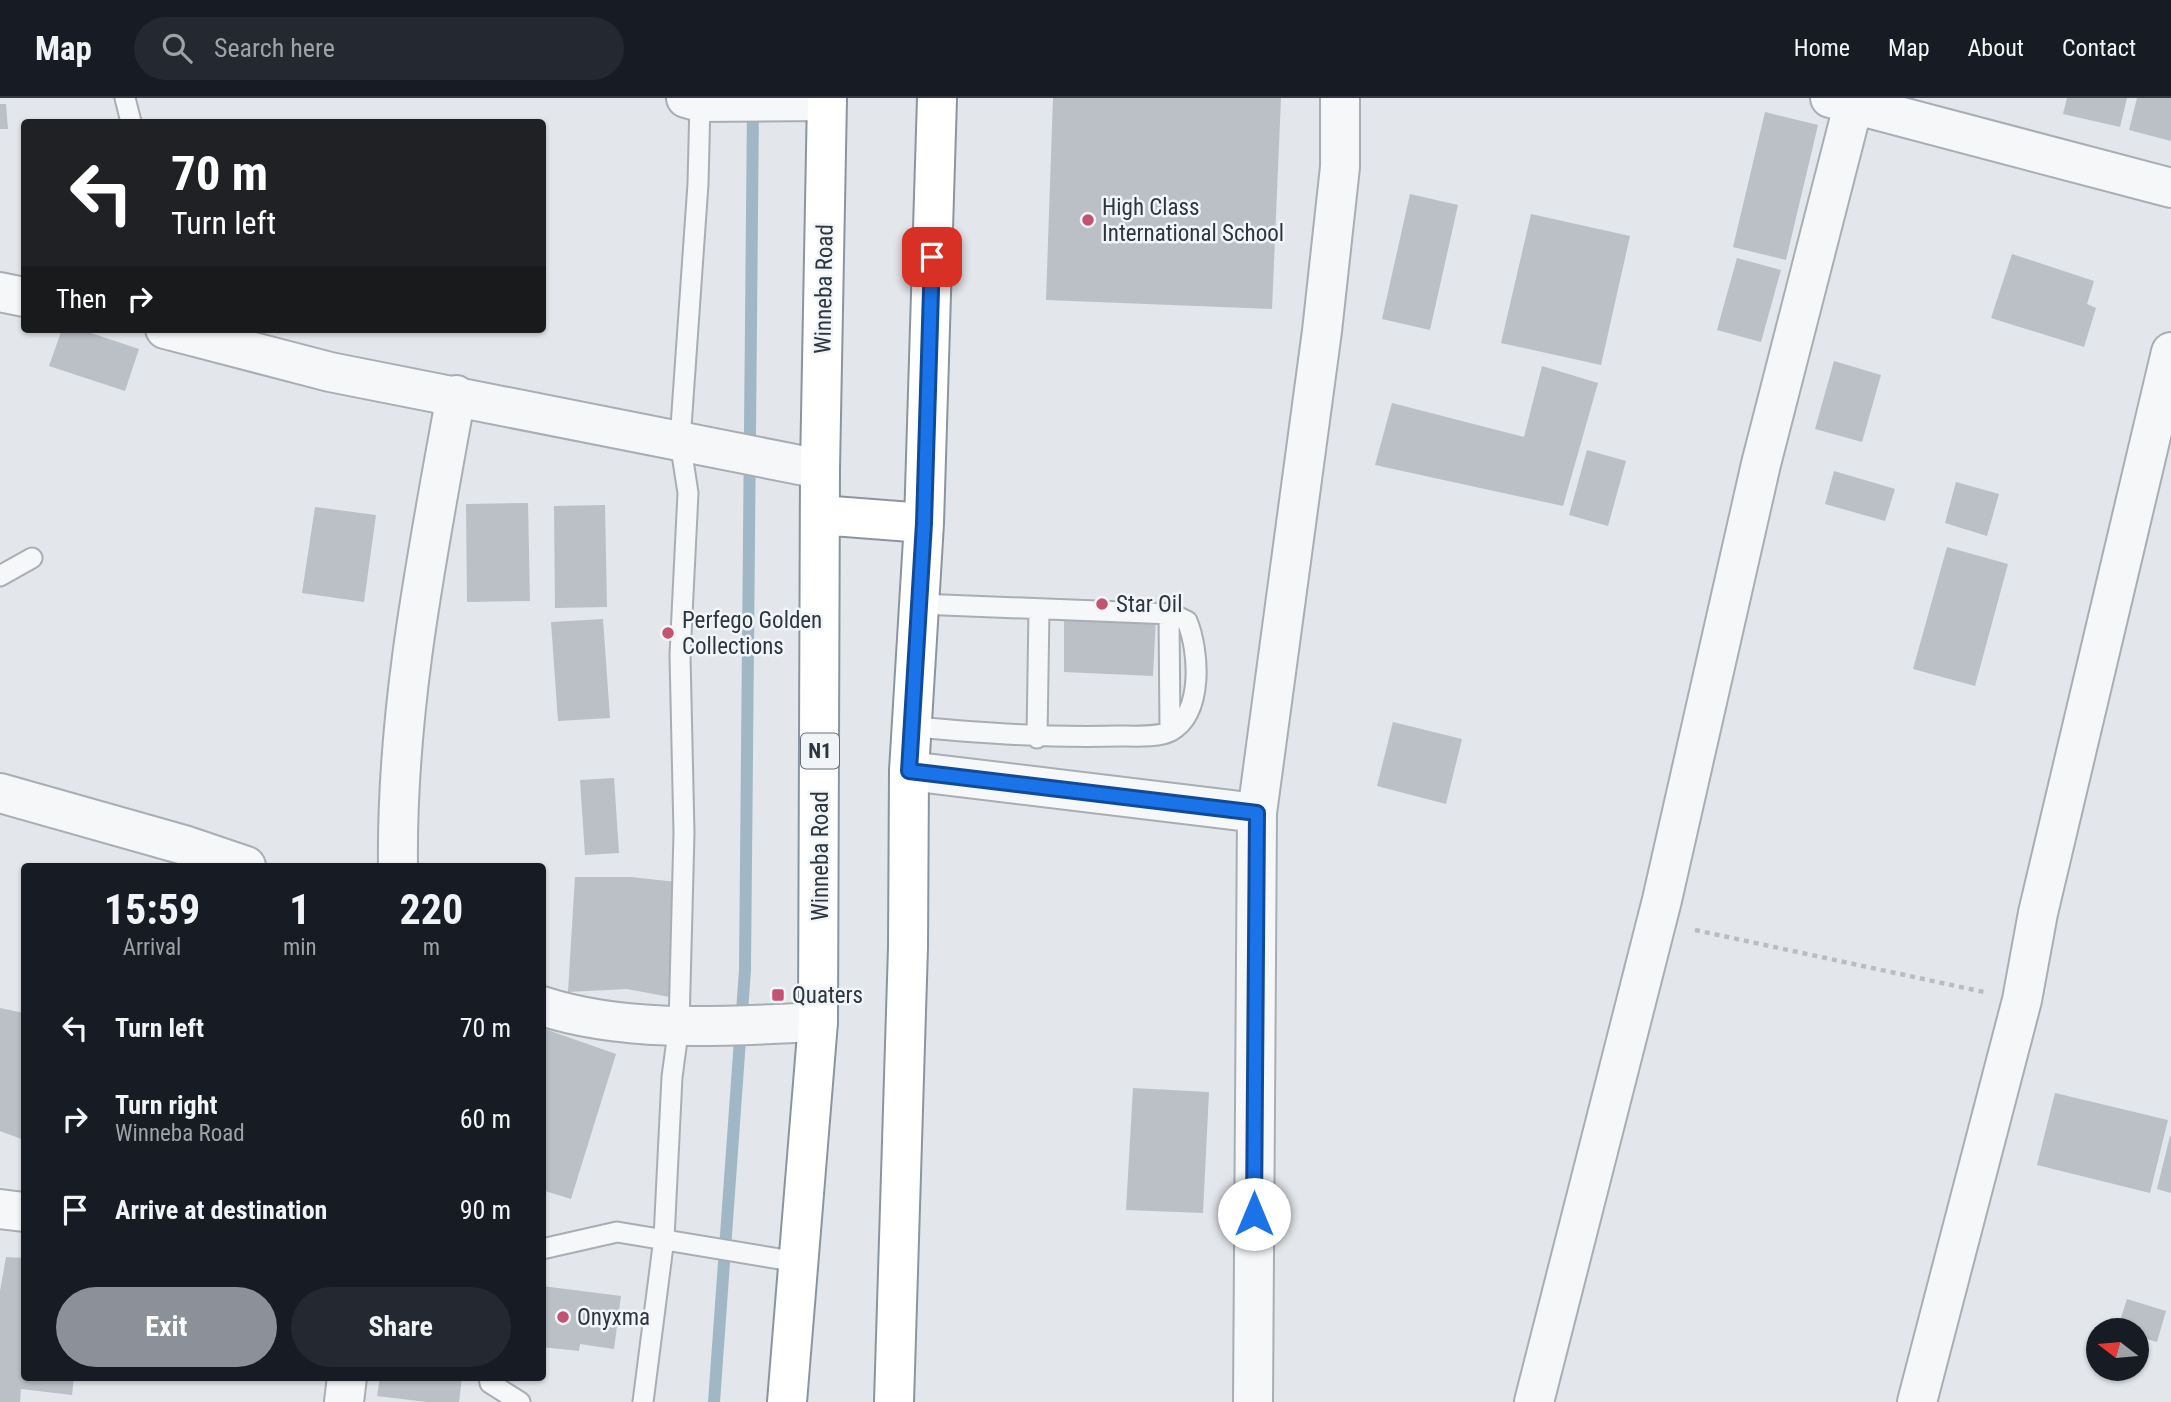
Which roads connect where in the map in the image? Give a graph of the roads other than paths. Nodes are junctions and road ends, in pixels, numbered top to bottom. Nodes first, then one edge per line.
1 (125, 98) edge
2 (937, 98) edge
3 (1340, 98) edge
4 (1846, 99) edge
5 (693, 100) edge
6 (827, 100) edge
7 (130, 119) edge
8 (2171, 188) edge
9 (0, 292) edge
10 (21, 296) edge
11 (180, 333) edge
12 (2171, 352) edge
13 (456, 395) junction
14 (680, 441) junction
15 (820, 469) junction
16 (820, 515) junction
17 (924, 523) junction
18 (32, 558) dead end
19 (0, 576) edge
20 (919, 604) junction
21 (1039, 609) junction
22 (914, 727) junction
23 (1037, 738) junction
24 (909, 771) junction
25 (0, 793) edge
26 (1257, 813) junction
27 (237, 863) edge
28 (398, 863) edge
29 (546, 1007) edge
30 (818, 1022) junction
31 (679, 1025) junction
32 (0, 1209) edge
33 (21, 1212) edge
34 (664, 1238) junction
35 (546, 1248) edge
36 (798, 1262) junction
37 (347, 1381) edge
38 (490, 1381) edge
39 (344, 1402) edge
40 (520, 1402) edge
41 (643, 1402) edge
42 (788, 1402) edge
43 (894, 1402) edge
44 (1254, 1402) edge
45 (1534, 1402) edge
46 (1917, 1402) edge

1 - 7 lane
2 - 17 highway
3 - 26 street
4 - 8 street
4 - 45 street
5 - 6 street
5 - 14 lane
6 - 15 highway, Winneba Road / N1
9 - 10 street
11 - 13 street
12 - 46 street
13 - 14 street
13 - 28 street
14 - 15 street
14 - 31 lane
15 - 16 highway, Winneba Road / N1
16 - 17 highway
16 - 30 highway, Winneba Road / N1
17 - 20 highway
18 - 19 lane
20 - 21 lane
20 - 22 highway
21 - 23 lane
21 - 23 lane
22 - 23 lane
22 - 24 highway
24 - 26 street
24 - 43 highway
25 - 27 street
26 - 44 street
29 - 31 street
30 - 31 street
30 - 36 highway, Winneba Road / N1
31 - 34 lane
32 - 33 street
34 - 35 lane
34 - 36 lane
34 - 41 lane
36 - 42 highway, Winneba Road / N1
37 - 39 street
38 - 40 lane

